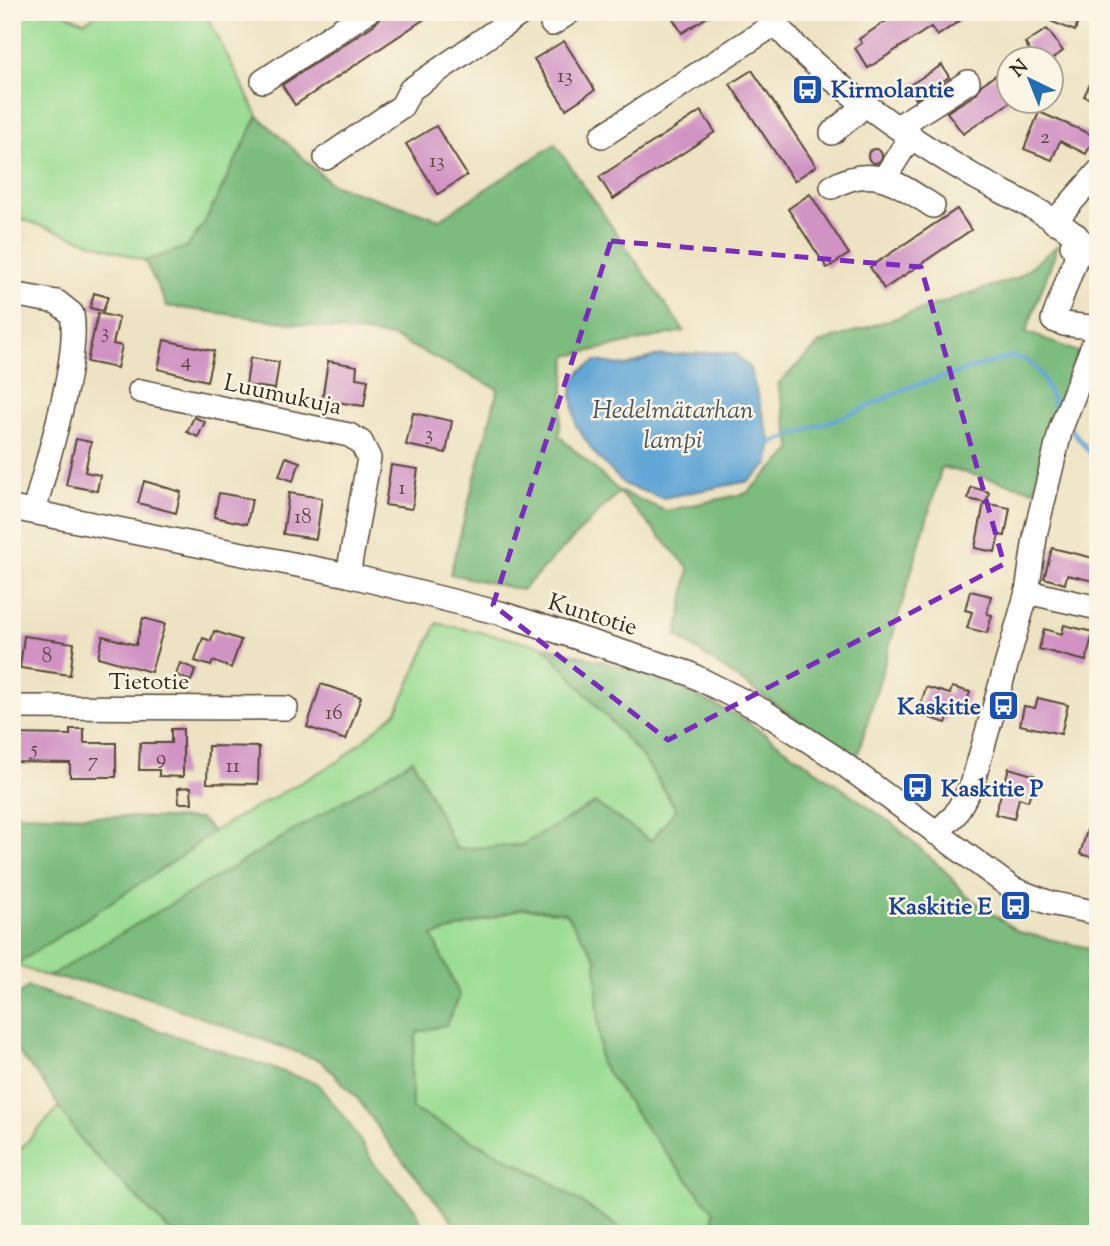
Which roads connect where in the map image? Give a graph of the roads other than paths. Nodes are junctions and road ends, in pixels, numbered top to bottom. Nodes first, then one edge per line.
1 (367, 12) edge
2 (523, 12) edge
3 (771, 18) edge
4 (263, 81) dead end
5 (968, 82) dead end
6 (863, 101) junction
7 (905, 131) junction
8 (832, 133) dead end
9 (602, 136) dead end
10 (326, 158) dead end
11 (1098, 172) edge
12 (886, 177) junction
13 (832, 187) dead end
14 (933, 206) dead end
15 (1054, 222) junction
16 (1076, 235) junction
17 (1098, 260) edge
18 (12, 294) edge
19 (1098, 330) edge
20 (140, 391) dead end
21 (23, 510) edge
22 (348, 575) junction
23 (1027, 592) junction
24 (1098, 608) edge
25 (12, 707) edge
26 (286, 708) dead end
27 (936, 832) junction
28 (1098, 913) edge

1 - 4 street
2 - 10 street
3 - 6 street
3 - 9 street
5 - 7 street
6 - 7 street
6 - 8 street
7 - 12 street
7 - 15 street
11 - 15 street
12 - 13 street
12 - 14 street
15 - 16 street
16 - 17 street
16 - 19 street
18 - 21 street
19 - 23 street
20 - 22 street, Luumukuja
21 - 22 street, Kuntotie
22 - 27 street, Kuntotie
23 - 24 street
23 - 27 street
25 - 26 street, Tietotie
27 - 28 street, Kuntotie

